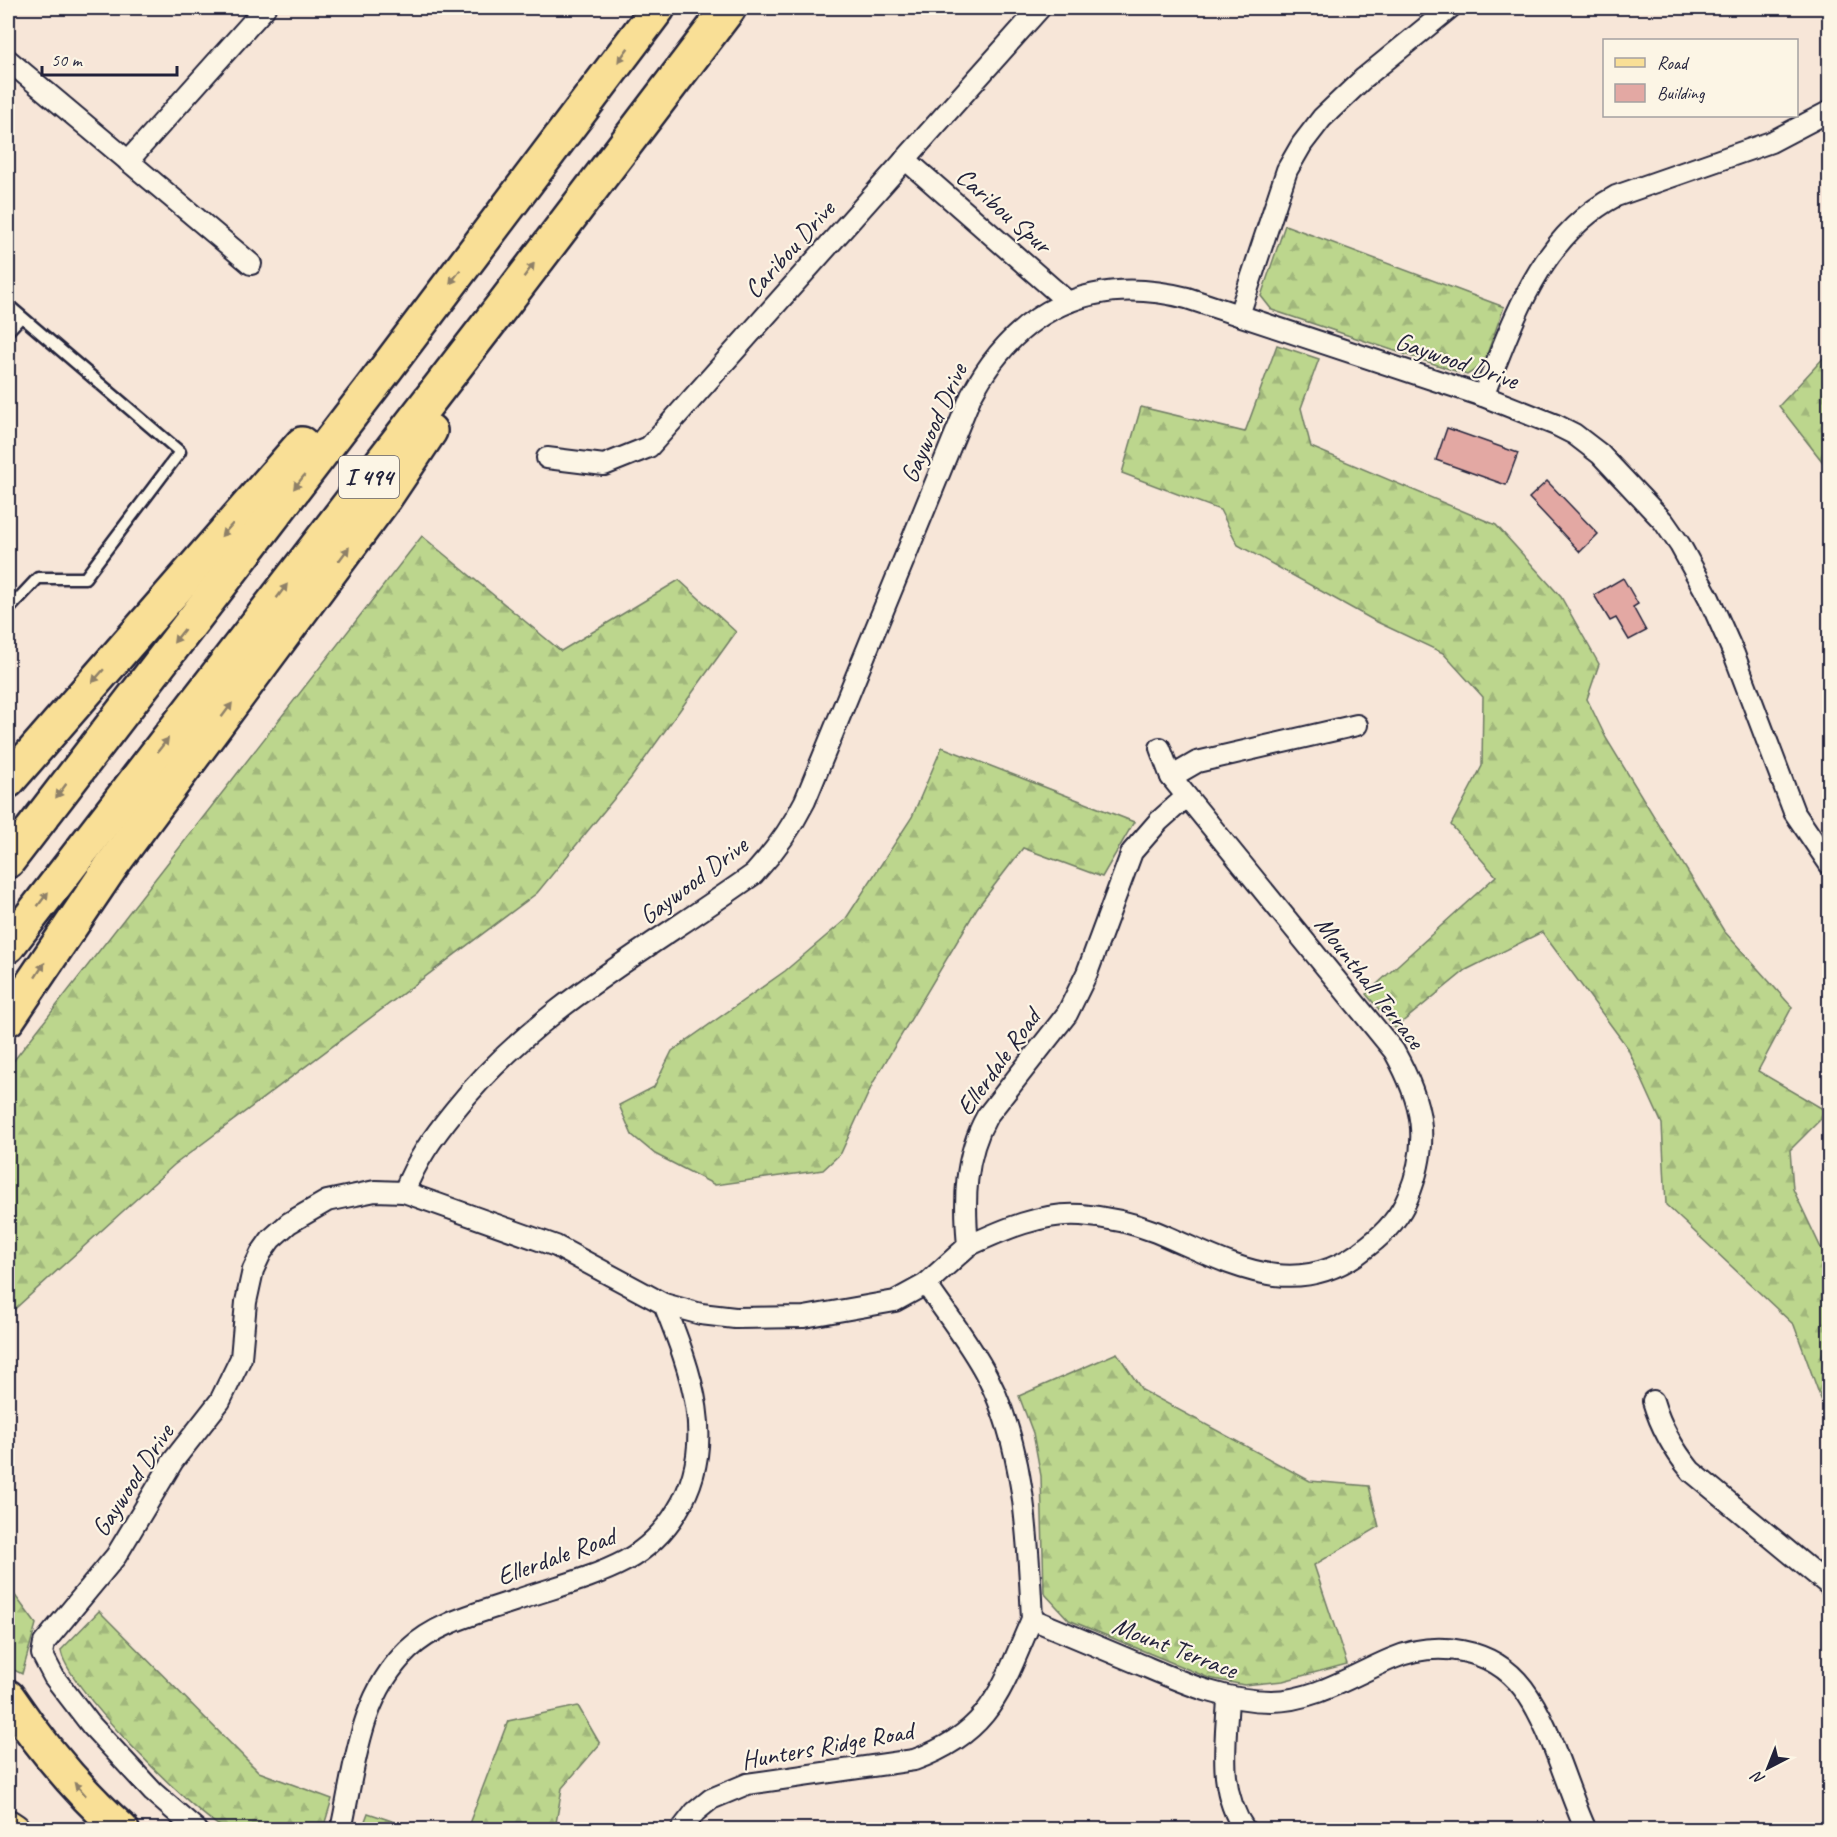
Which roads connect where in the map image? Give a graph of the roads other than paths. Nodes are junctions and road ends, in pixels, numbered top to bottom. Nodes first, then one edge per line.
1 (265, 8) edge
2 (658, 8) edge
3 (729, 8) edge
4 (1040, 8) edge
5 (1450, 8) edge
6 (8, 60) edge
7 (1830, 111) edge
8 (905, 159) junction
9 (128, 161) junction
10 (251, 264) dead end
11 (1068, 302) junction
12 (8, 305) edge
13 (503, 305) junction
14 (1239, 315) junction
15 (21, 317) junction
16 (8, 331) edge
17 (373, 386) junction
18 (1483, 396) junction
19 (547, 458) dead end
20 (8, 610) edge
21 (1357, 725) dead end
22 (1160, 748) dead end
23 (1171, 777) junction
24 (8, 781) edge
25 (1186, 797) junction
26 (8, 861) edge
27 (1830, 865) edge
28 (8, 946) edge
29 (8, 1019) edge
30 (404, 1192) junction
31 (968, 1246) junction
32 (926, 1284) junction
33 (664, 1304) junction
34 (1653, 1401) dead end
35 (1830, 1586) edge
36 (1032, 1619) junction
37 (8, 1696) edge
38 (1228, 1698) junction
39 (8, 1826) edge
40 (14, 1830) edge
41 (122, 1830) edge
42 (197, 1830) edge
43 (341, 1830) edge
44 (681, 1830) edge
45 (1245, 1830) edge
46 (1586, 1830) edge

1 - 9 street
2 -> 17 highway, I 494
13 -> 3 highway, I 494
4 - 8 street, Caribou Drive
5 - 14 street
6 - 9 street
7 - 18 street
8 - 11 street, Caribou Spur
8 - 19 street, Caribou Drive
9 - 10 street
11 - 14 street, Gaywood Drive
11 - 30 street, Gaywood Drive
12 - 15 lane
28 -> 13 highway, I 494
29 -> 13 highway
14 - 18 street, Gaywood Drive
15 - 16 lane
15 - 20 lane
17 -> 24 highway
17 -> 26 highway, I 494
18 - 27 street, Gaywood Drive
21 - 23 street
22 - 23 street, Mounthall Terrace
23 - 25 street, Mounthall Terrace
25 - 31 street, Ellerdale Road
25 - 31 street, Mounthall Terrace
30 - 33 street, Gaywood Drive
30 - 42 street, Gaywood Drive
31 - 32 street
32 - 33 street
32 - 36 street
33 - 43 street, Ellerdale Road
34 - 35 street
36 - 38 street, Mount Terrace
36 - 44 street, Hunters Ridge Road
41 -> 37 highway
38 - 45 street
38 - 46 street, Mount Terrace
39 - 40 main road

